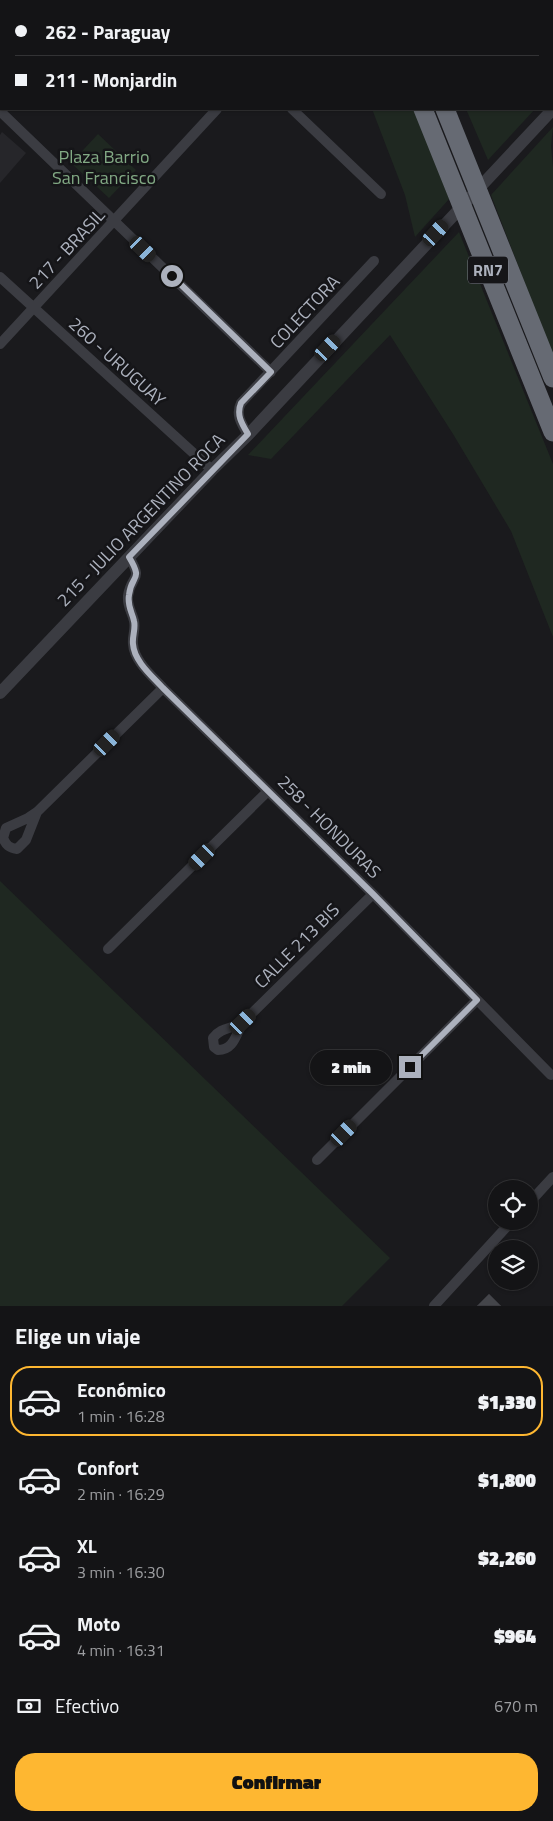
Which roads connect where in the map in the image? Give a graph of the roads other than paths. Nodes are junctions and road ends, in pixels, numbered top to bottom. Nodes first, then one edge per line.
1 (216, 110) edge
2 (293, 110) edge
3 (423, 110) edge
4 (445, 110) edge
5 (552, 110) edge
6 (0, 111) edge
7 (380, 194) dead end
8 (115, 221) junction
9 (374, 261) dead end
10 (0, 277) edge
11 (33, 308) junction
12 (0, 344) edge
13 (271, 372) junction
14 (553, 378) edge
15 (553, 432) edge
16 (248, 434) junction
17 (212, 470) junction
18 (129, 557) junction
19 (163, 688) junction
20 (0, 693) edge
21 (268, 791) junction
22 (37, 812) dead end
23 (373, 894) junction
24 (108, 949) dead end
25 (477, 1000) junction
26 (243, 1022) dead end
27 (551, 1075) dead end
28 (317, 1160) dead end
29 (553, 1177) edge
30 (538, 1194) edge
31 (504, 1230) edge
32 (434, 1306) edge

1 - 8 street, 217 - BRASIL
2 - 7 street
3 - 15 highway, RN7
4 - 14 highway, RN7
5 - 16 street, 215 - JULIO ARGENTINO ROCA
6 - 8 street
8 - 11 street, 217 - BRASIL
8 - 13 street
9 - 13 street, COLECTORA
10 - 11 street, 260 - URUGUAY
11 - 12 street, 217 - BRASIL
11 - 17 street, 260 - URUGUAY
13 - 16 street, COLECTORA
16 - 17 street, 215 - JULIO ARGENTINO ROCA
17 - 18 street, 215 - JULIO ARGENTINO ROCA
18 - 19 street, 258 - HONDURAS
18 - 20 street, 215 - JULIO ARGENTINO ROCA
19 - 21 street, 258 - HONDURAS
19 - 22 street
21 - 23 street, 258 - HONDURAS
21 - 24 street
23 - 25 street, 258 - HONDURAS
23 - 26 street, CALLE 213 BIS
25 - 27 street, 258 - HONDURAS
25 - 28 street
29 - 30 street
31 - 32 street

